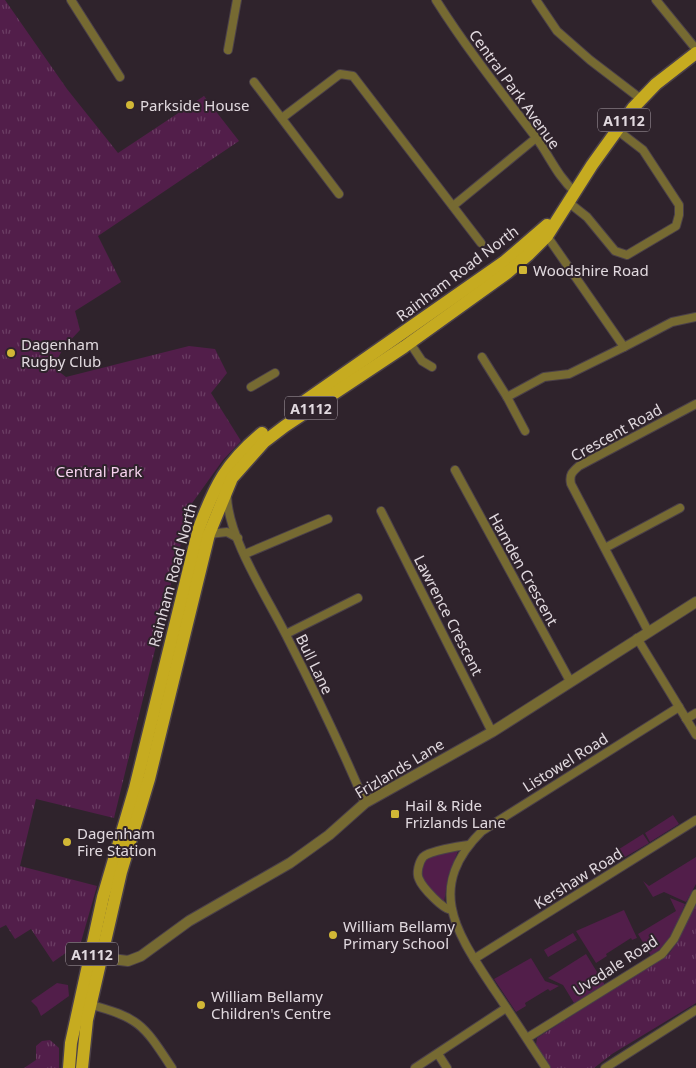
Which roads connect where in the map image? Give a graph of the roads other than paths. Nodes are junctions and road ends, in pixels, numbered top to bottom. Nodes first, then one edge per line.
1 (71, 0) edge
2 (237, 0) edge
3 (436, 0) edge
4 (536, 0) edge
5 (656, 0) edge
6 (696, 48) edge
7 (228, 50) dead end
8 (696, 53) edge
9 (120, 77) dead end
10 (254, 82) dead end
11 (641, 99) junction
12 (282, 118) junction
13 (617, 130) junction
14 (536, 138) junction
15 (339, 194) dead end
16 (571, 197) junction
17 (453, 206) junction
18 (557, 218) junction
19 (547, 236) junction
20 (482, 243) dead end
21 (696, 317) edge
22 (410, 342) junction
23 (624, 347) junction
24 (482, 357) dead end
25 (432, 367) dead end
26 (275, 373) dead end
27 (251, 387) dead end
28 (507, 397) junction
29 (696, 404) edge
30 (525, 431) dead end
31 (455, 470) dead end
32 (227, 488) junction
33 (680, 508) dead end
34 (381, 512) dead end
35 (328, 519) dead end
36 (209, 534) junction
37 (238, 538) junction
38 (605, 548) junction
39 (245, 554) junction
40 (358, 598) dead end
41 (696, 602) edge
42 (648, 631) junction
43 (286, 634) junction
44 (638, 638) junction
45 (570, 680) junction
46 (679, 707) junction
47 (696, 713) edge
48 (686, 719) junction
49 (492, 732) junction
50 (696, 735) edge
51 (365, 803) junction
52 (696, 820) edge
53 (468, 845) junction
54 (696, 894) edge
55 (452, 910) junction
56 (96, 957) junction
57 (474, 958) junction
58 (86, 1004) junction
59 (506, 1008) junction
60 (695, 1012) edge
61 (526, 1038) junction
62 (438, 1054) junction
63 (69, 1068) edge
64 (82, 1068) edge
65 (172, 1068) edge
66 (415, 1068) edge
67 (447, 1068) edge
68 (546, 1068) edge
69 (605, 1068) edge

1 - 9 street
2 - 7 street
3 - 14 street, Central Park Avenue
4 - 11 street
5 - 6 street
8 - 11 main road, Rainham Road North / A1112
10 - 12 street
11 - 13 main road, Rainham Road North / A1112
12 - 15 street
12 - 17 street
13 - 16 main road, Rainham Road North / A1112
13 - 16 street, Central Park Avenue
14 - 16 street, Central Park Avenue
14 - 17 street
16 - 18 main road, Rainham Road North / A1112
17 - 20 street
18 - 19 main road, Rainham Road North / A1112
18 - 56 main road, Rainham Road North / A1112
19 - 22 main road, Rainham Road North / A1112
19 - 23 street
21 - 23 street
22 - 25 street
22 - 32 main road, Rainham Road North / A1112
23 - 28 street
24 - 28 street
26 - 27 street
28 - 30 street
29 - 38 street, Crescent Road
31 - 45 street, Hamden Crescent
32 - 36 main road, Rainham Road North / A1112
32 - 37 street, Bull Lane
33 - 38 street
34 - 49 street, Lawrence Crescent
35 - 39 street
36 - 37 street
36 - 56 main road, Rainham Road North / A1112
37 - 39 street, Bull Lane
38 - 42 street, Crescent Road
39 - 43 street, Bull Lane
40 - 43 street
41 - 42 street, Frizlands Lane
42 - 44 street, Frizlands Lane
43 - 51 street, Bull Lane
44 - 45 street, Frizlands Lane
44 - 46 street
45 - 49 street, Frizlands Lane
46 - 48 street
46 - 53 street, Listowel Road
47 - 48 street
48 - 50 street
49 - 51 street, Frizlands Lane
51 - 56 street, Frizlands Lane
52 - 57 street, Kershaw Road
53 - 55 street, Listowel Road
53 - 55 street
54 - 61 street, Uvedale Road
55 - 57 street, Listowel Road
56 - 58 main road, Rainham Road North / A1112
57 - 59 street, Listowel Road
58 - 63 main road, Rainham Road North / A1112
58 - 64 main road, Rainham Road North / A1112
58 - 65 street
59 - 61 street, Listowel Road
59 - 62 street
60 - 69 street
61 - 68 street, Listowel Road
62 - 66 street
62 - 67 street

